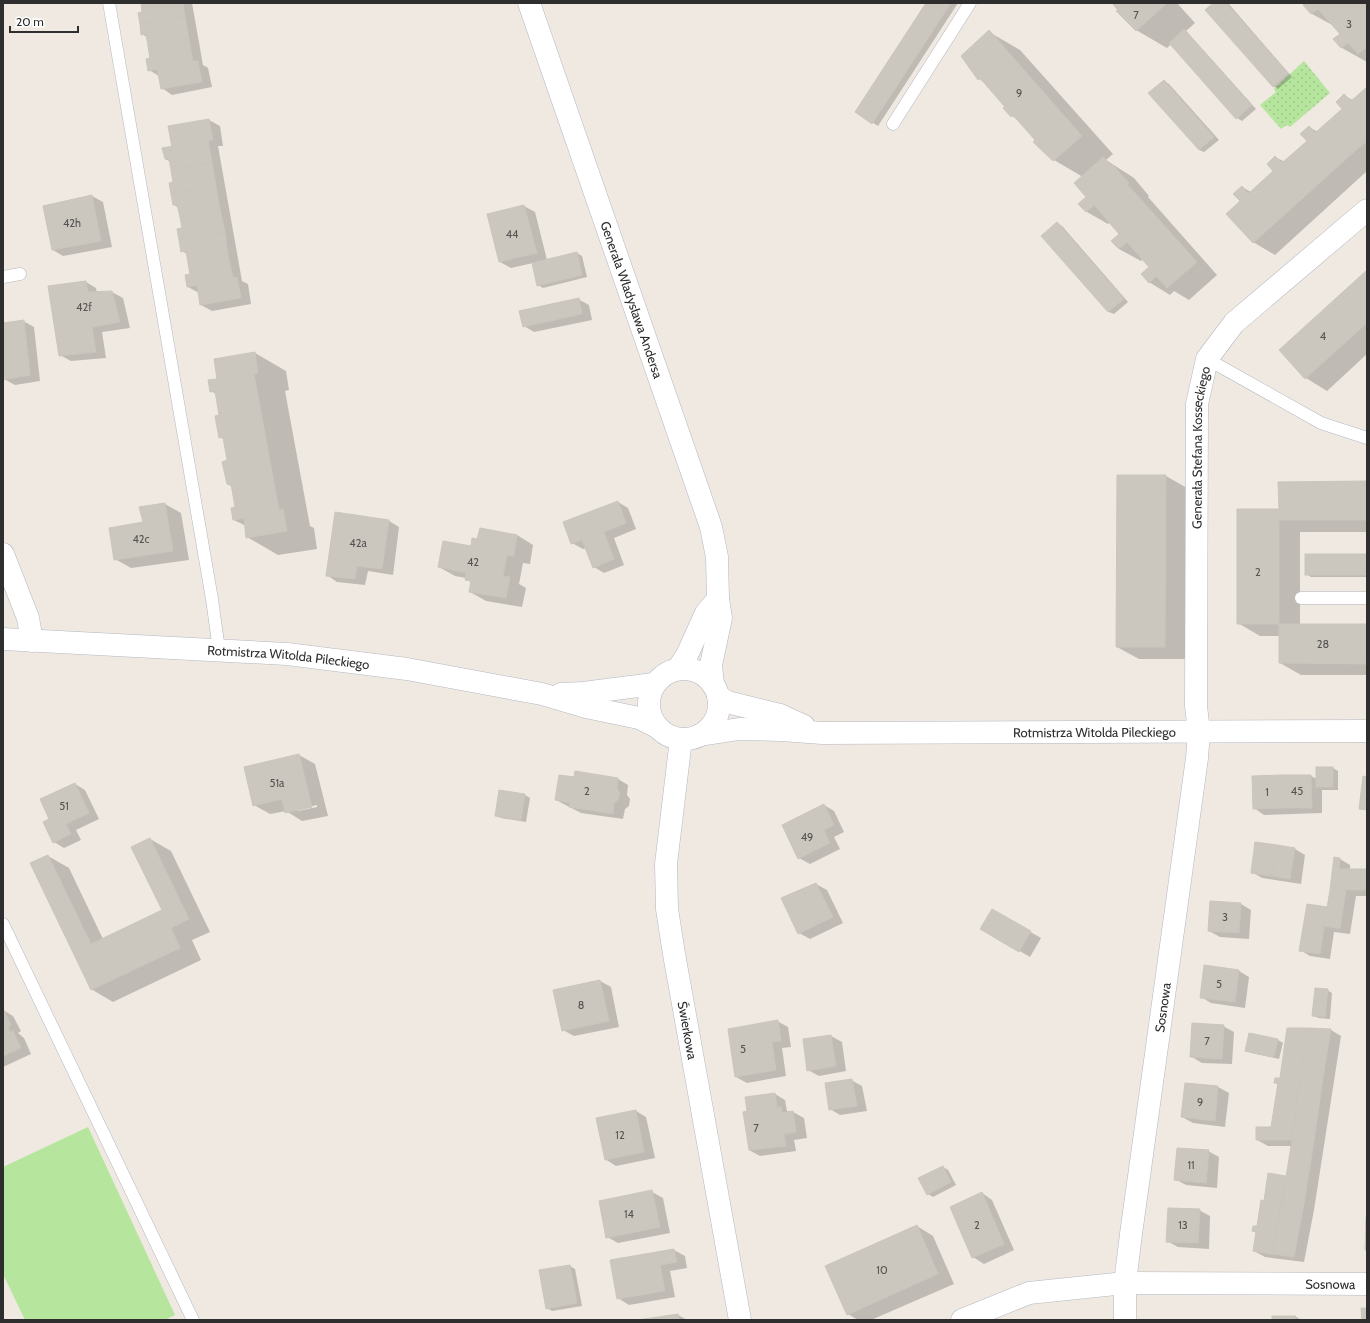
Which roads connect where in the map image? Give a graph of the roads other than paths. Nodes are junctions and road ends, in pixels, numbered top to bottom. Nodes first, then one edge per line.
1 (109, 3) edge
2 (529, 3) edge
3 (970, 3) edge
4 (893, 124) dead end
5 (1367, 210) edge
6 (20, 274) dead end
7 (3, 276) edge
8 (1207, 359) junction
9 (1367, 438) edge
10 (3, 554) edge
11 (1301, 598) dead end
12 (1367, 598) edge
13 (718, 599) junction
14 (3, 639) edge
15 (32, 641) junction
16 (219, 650) junction
17 (678, 669) junction
18 (654, 684) junction
19 (716, 690) junction
20 (542, 694) junction
21 (657, 727) junction
22 (1367, 731) edge
23 (1199, 732) junction
24 (822, 733) junction
25 (690, 737) junction
26 (3, 924) edge
27 (1125, 1283) junction
28 (1367, 1284) edge
29 (193, 1320) edge
30 (740, 1320) edge
31 (962, 1320) edge
32 (1125, 1320) edge

1 - 16 lane
2 - 13 street, Generała Władysława Andersa
3 - 4 lane
5 - 8 street, Generała Stefana Kosseckiego
6 - 7 lane
8 - 9 lane
8 - 23 street, Generała Stefana Kosseckiego
10 - 15 street
11 - 12 lane
13 - 17 street
13 - 19 street, Generała Władysława Andersa
14 - 15 street, Rotmistrza Witolda Pileckiego
15 - 16 street, Rotmistrza Witolda Pileckiego
16 - 20 street, Rotmistrza Witolda Pileckiego
17 - 18 street
17 - 19 street
18 - 20 street, Rotmistrza Witolda Pileckiego
18 - 21 street
19 - 24 street, Rotmistrza Witolda Pileckiego
19 - 25 street
20 - 21 street, Rotmistrza Witolda Pileckiego
21 - 25 street
22 - 23 street, Rotmistrza Witolda Pileckiego
23 - 24 street, Rotmistrza Witolda Pileckiego
23 - 27 street, Sosnowa
24 - 25 street, Rotmistrza Witolda Pileckiego
25 - 30 street, Świerkowa
26 - 29 lane
27 - 28 street, Sosnowa
27 - 31 street, Sosnowa
27 - 32 street, Sosnowa

